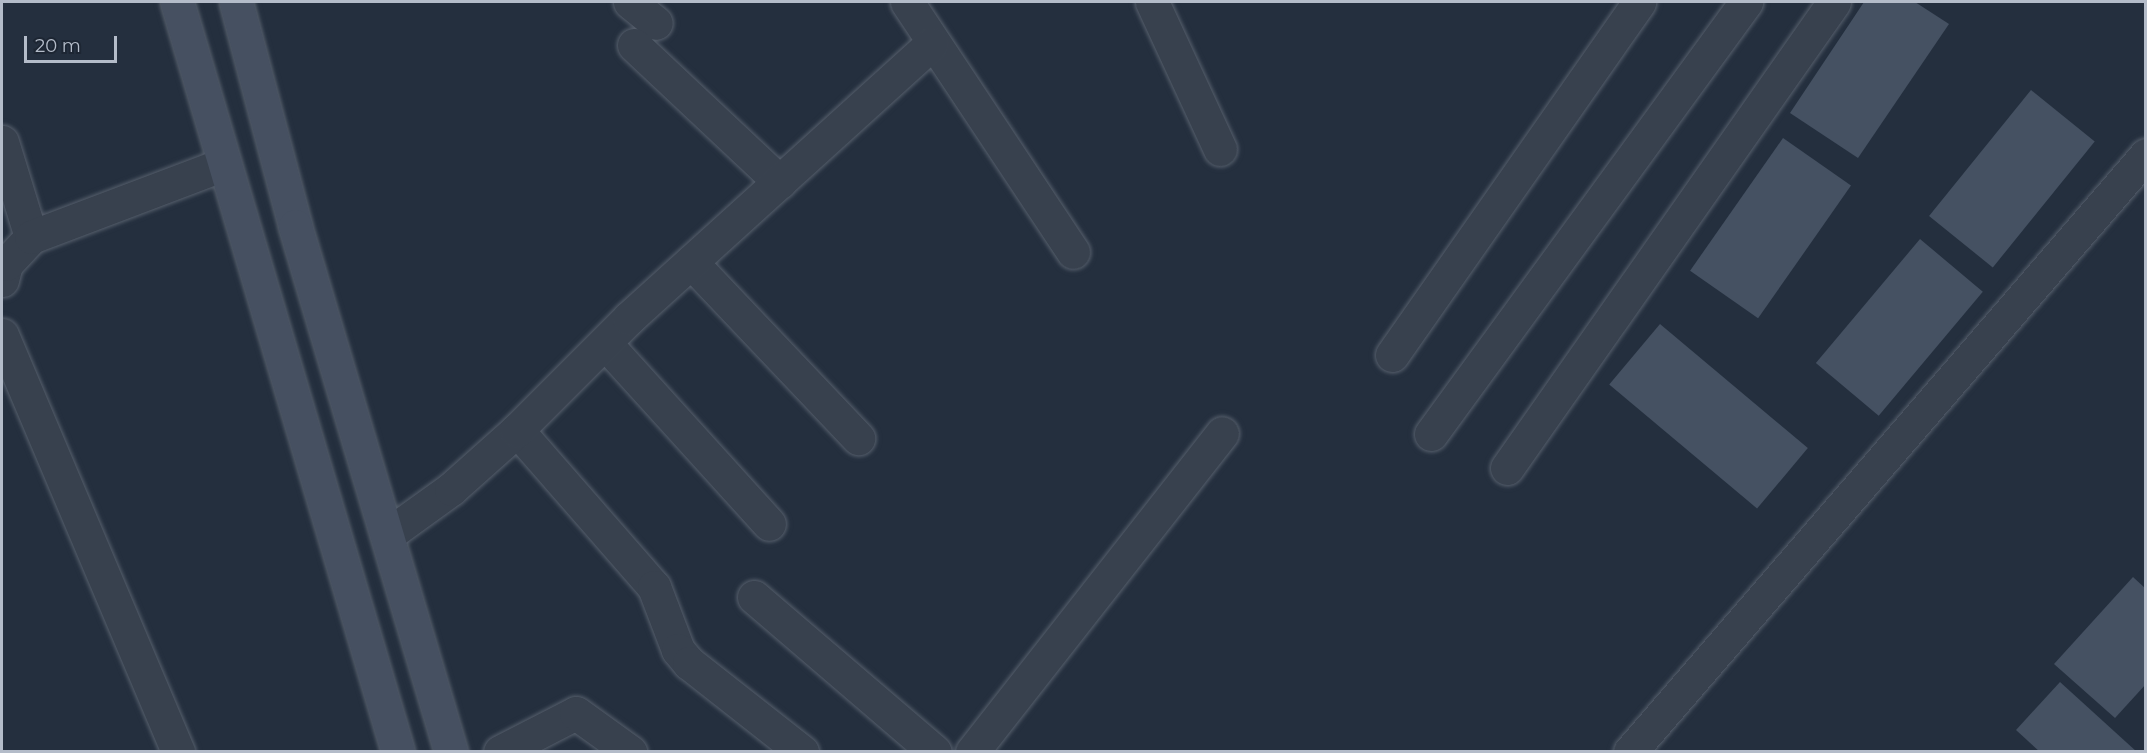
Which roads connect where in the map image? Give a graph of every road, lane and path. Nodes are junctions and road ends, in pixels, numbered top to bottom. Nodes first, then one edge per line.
1 (177, 2) edge
2 (236, 2) edge
3 (630, 2) edge
4 (907, 2) edge
5 (1152, 2) edge
6 (1639, 2) edge
7 (1746, 2) edge
8 (1834, 2) edge
9 (931, 44) junction
10 (2, 142) edge
11 (1220, 149) dead end
12 (2145, 155) edge
13 (224, 164) junction
14 (780, 182) junction
15 (31, 237) junction
16 (1073, 252) dead end
17 (691, 262) junction
18 (2, 280) edge
19 (2, 335) edge
20 (605, 343) junction
21 (1392, 355) dead end
22 (517, 429) junction
23 (1222, 433) dead end
24 (1431, 434) dead end
25 (858, 438) dead end
26 (1507, 468) dead end
27 (769, 524) dead end
28 (390, 533) junction
29 (754, 597) dead end
30 (988, 746) edge
31 (178, 752) edge
32 (398, 752) edge
33 (451, 752) edge
34 (500, 752) edge
35 (630, 752) edge
36 (802, 752) edge
37 (934, 752) edge
38 (1630, 752) edge

1 - 13 main road
2 - 28 main road
3 - 14 street
4 - 9 street
5 - 11 street
6 - 21 street
7 - 24 street
8 - 26 street
9 - 14 street
9 - 16 street
10 - 15 street
12 - 38 street
13 - 15 street
13 - 32 main road
14 - 17 street
15 - 18 street
17 - 20 street
17 - 25 street
19 - 31 street
20 - 22 street
20 - 27 street
22 - 28 street
22 - 36 street
23 - 30 street
28 - 33 main road
29 - 37 street
34 - 35 street

